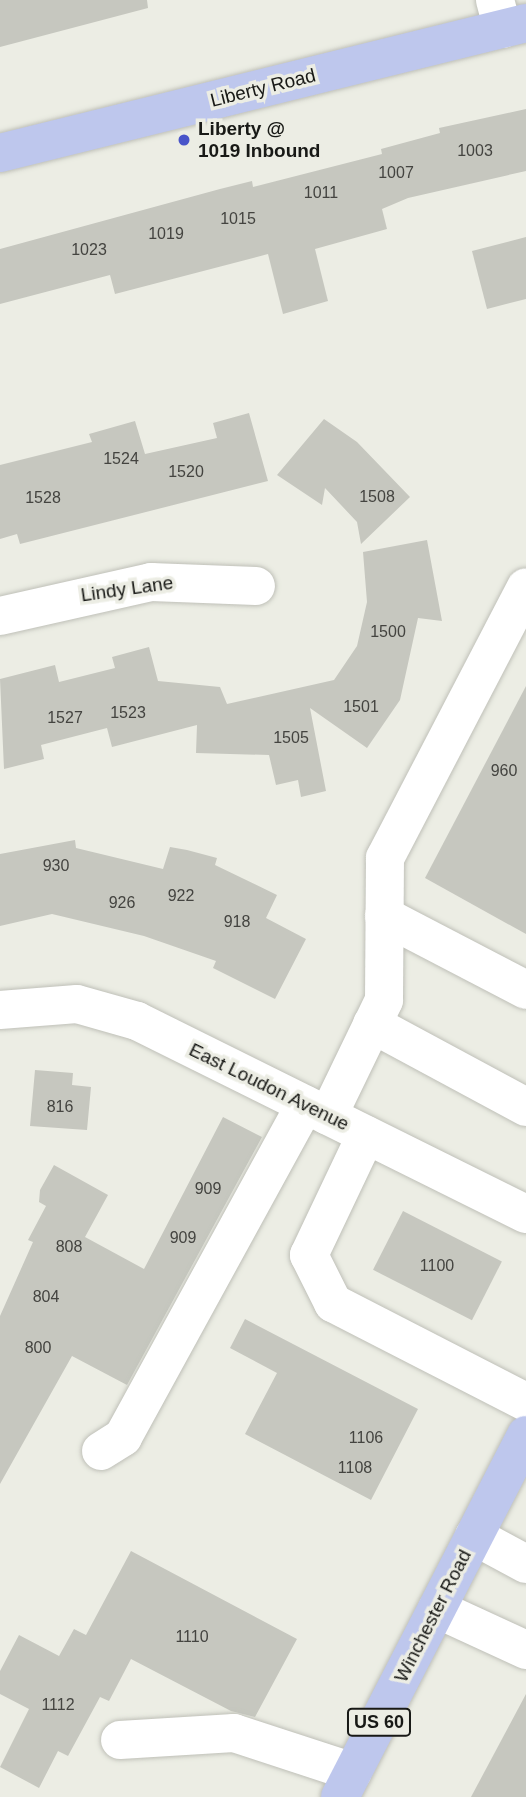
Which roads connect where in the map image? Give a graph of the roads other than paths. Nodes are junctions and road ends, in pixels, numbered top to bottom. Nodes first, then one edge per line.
1 (508, 17) edge
2 (0, 153) edge
3 (256, 586) dead end
4 (526, 587) edge
5 (0, 616) edge
6 (384, 916) junction
7 (526, 990) edge
8 (0, 1010) edge
9 (372, 1024) junction
10 (526, 1107) edge
11 (316, 1110) junction
12 (366, 1135) junction
13 (526, 1214) edge
14 (526, 1402) edge
15 (526, 1434) edge
16 (101, 1451) dead end
17 (474, 1536) junction
18 (526, 1564) edge
19 (437, 1609) junction
20 (526, 1650) edge
21 (120, 1740) dead end
22 (347, 1784) edge

1 - 2 main road, Liberty Road
3 - 5 street, Lindy Lane
4 - 6 street
6 - 7 street
6 - 9 street
8 - 11 street, East Loudon Avenue
9 - 10 street
9 - 11 street
11 - 12 street, East Loudon Avenue
11 - 16 street
12 - 13 street, East Loudon Avenue
12 - 14 street
15 - 17 main road, Winchester Road / US 60
17 - 18 street
17 - 19 main road, Winchester Road / US 60
19 - 20 street
19 - 22 main road, Winchester Road / US 60
21 - 22 street

